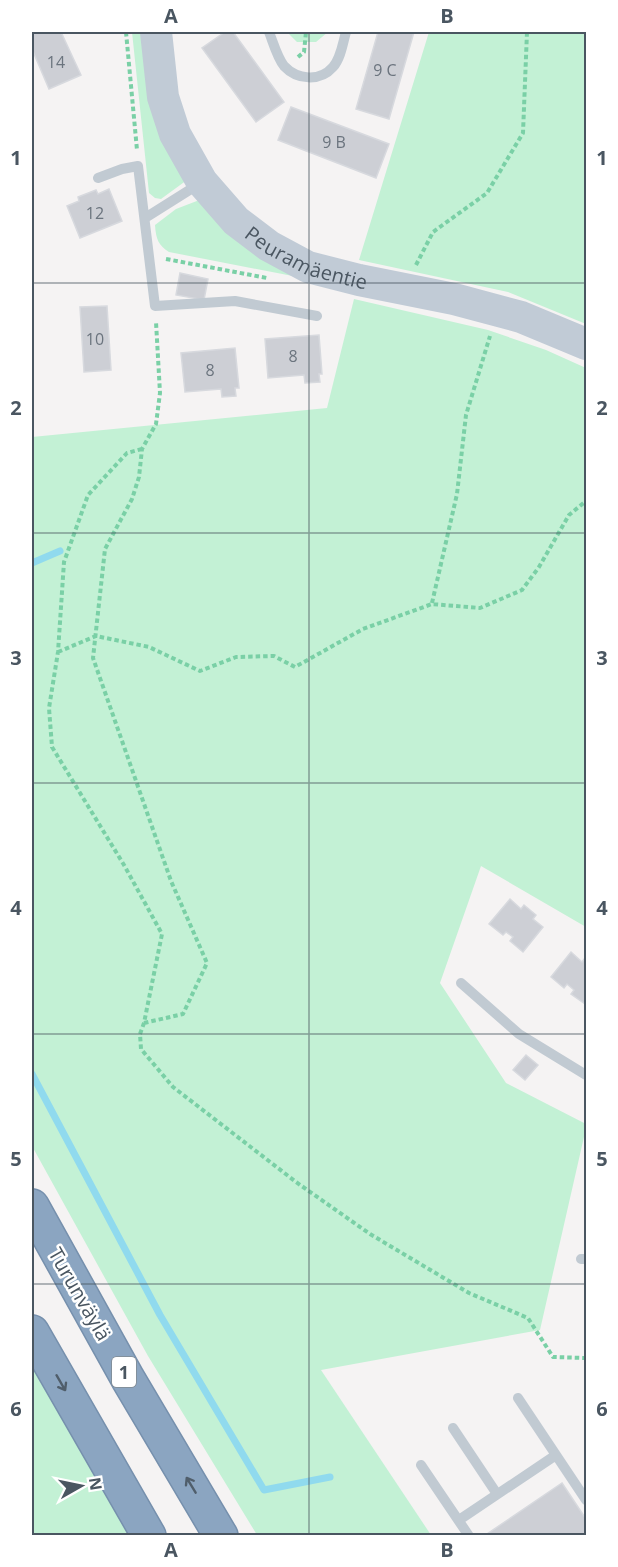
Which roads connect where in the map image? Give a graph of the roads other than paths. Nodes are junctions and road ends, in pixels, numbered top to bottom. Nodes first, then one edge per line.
1 (156, 32) edge
2 (269, 32) edge
3 (346, 32) edge
4 (98, 178) dead end
5 (202, 183) junction
6 (145, 218) junction
7 (317, 316) dead end
8 (586, 344) edge
9 (461, 983) dead end
10 (586, 1075) edge
11 (32, 1206) edge
12 (32, 1332) edge
13 (518, 1398) dead end
14 (453, 1428) dead end
15 (556, 1455) junction
16 (421, 1465) dead end
17 (497, 1494) junction
18 (586, 1500) edge
19 (459, 1520) junction
20 (149, 1536) edge
21 (221, 1536) edge
22 (469, 1536) edge

1 - 5 street, Peuramäentie
2 - 3 lane
4 - 6 lane
5 - 6 lane
5 - 8 street, Peuramäentie
6 - 7 lane
9 - 10 lane
21 -> 11 highway, Turunväylä / 1
12 -> 20 highway
13 - 15 lane
14 - 17 lane
15 - 17 lane
15 - 18 lane
16 - 19 lane
17 - 19 lane
19 - 22 lane

